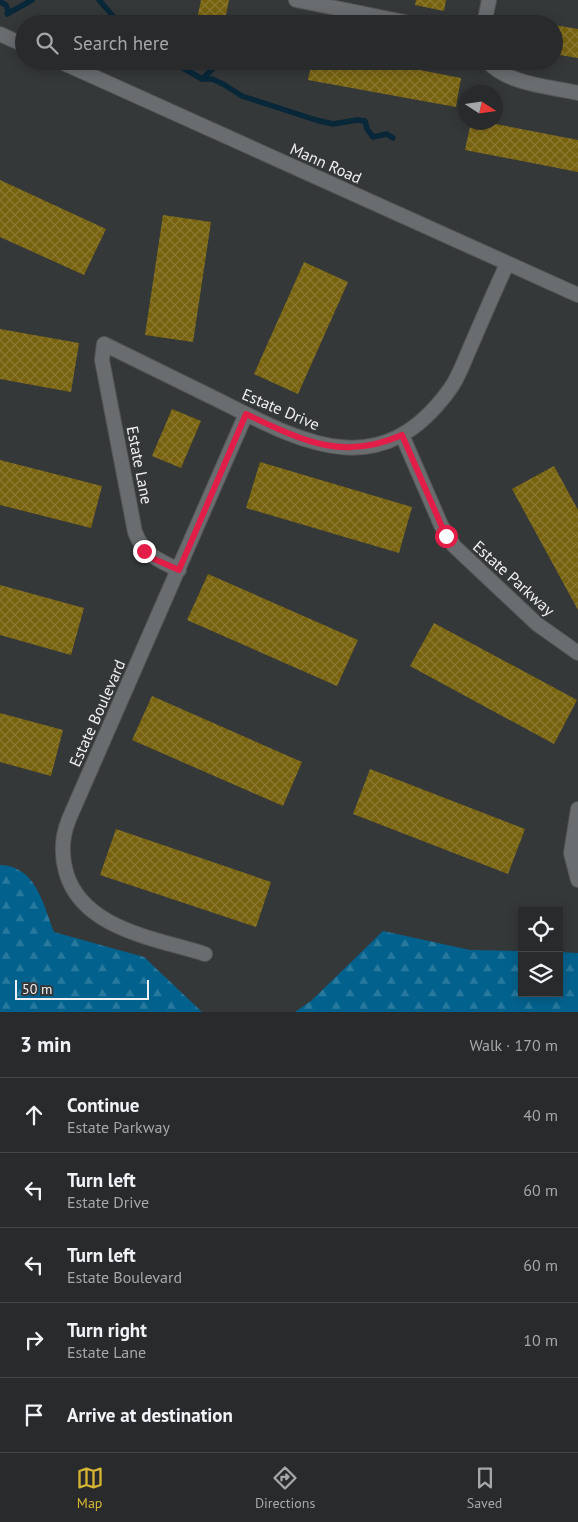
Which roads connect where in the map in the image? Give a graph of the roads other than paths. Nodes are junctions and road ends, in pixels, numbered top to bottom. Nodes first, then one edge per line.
1 (296, 0) edge
2 (489, 0) edge
3 (370, 15) edge
4 (486, 15) edge
5 (0, 34) edge
6 (15, 41) edge
7 (79, 70) edge
8 (496, 70) edge
9 (578, 93) edge
10 (507, 264) junction
11 (578, 295) edge
12 (104, 344) joint
13 (246, 414) junction
14 (402, 435) junction
15 (179, 570) junction
16 (578, 653) edge
17 (578, 809) edge
18 (576, 876) edge
19 (205, 954) dead end

1 - 3 street
2 - 4 street
5 - 6 street
7 - 10 street, Mann Road
8 - 9 street
10 - 11 street, Mann Road
10 - 14 street, Estate Drive
12 - 13 street, Estate Drive
12 - 15 street, Estate Lane
13 - 14 street, Estate Drive
13 - 15 street, Estate Boulevard
14 - 16 street, Estate Parkway
15 - 19 street, Estate Boulevard
17 - 18 street

